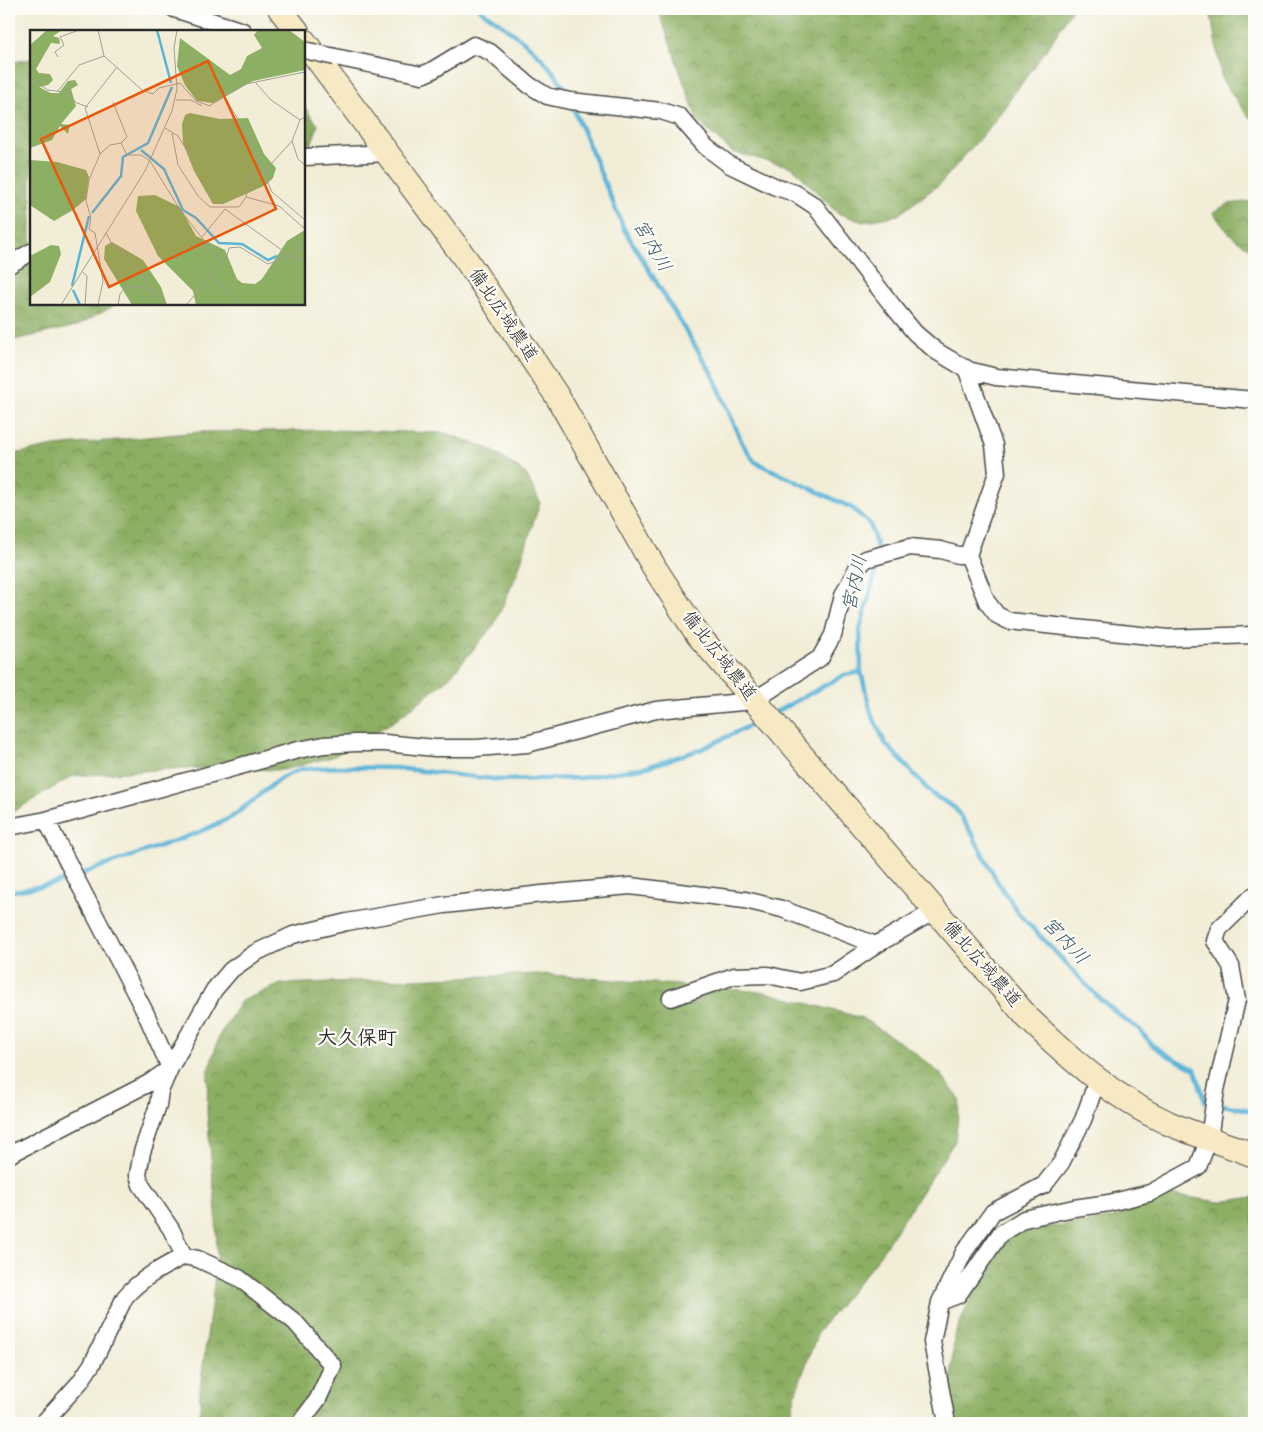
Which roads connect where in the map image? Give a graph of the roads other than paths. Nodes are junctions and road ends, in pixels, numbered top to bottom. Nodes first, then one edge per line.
1 (174, 9) edge
2 (280, 9) edge
3 (240, 30) edge
4 (296, 30) edge
5 (305, 42) edge
6 (305, 50) edge
7 (389, 153) junction
8 (305, 157) edge
9 (30, 253) edge
10 (9, 265) edge
11 (966, 368) junction
12 (1254, 400) edge
13 (968, 555) junction
14 (1254, 635) edge
15 (753, 701) junction
16 (46, 820) junction
17 (9, 827) edge
18 (1254, 895) edge
19 (936, 910) junction
20 (876, 945) junction
21 (671, 998) dead end
22 (170, 1068) junction
23 (1098, 1081) junction
24 (1209, 1139) junction
25 (9, 1155) edge
26 (1254, 1155) edge
27 (184, 1256) junction
28 (940, 1302) junction
29 (43, 1423) edge
30 (300, 1423) edge
31 (947, 1423) edge

1 - 3 street
2 - 4 street
5 - 7 street, 備北広域農道
6 - 11 street, bridge
7 - 8 street
7 - 15 street, 備北広域農道
9 - 10 street
11 - 12 street
11 - 13 street
13 - 14 street
13 - 15 street
15 - 16 street
15 - 19 street, 備北広域農道
16 - 17 street
16 - 22 street
18 - 24 street
19 - 20 street
19 - 23 street, 備北広域農道
20 - 21 street
20 - 22 street
22 - 25 street
22 - 27 street
23 - 24 street, 備北広域農道
23 - 28 street
24 - 26 street, 備北広域農道
24 - 28 street
27 - 29 street
27 - 30 street
28 - 31 street

